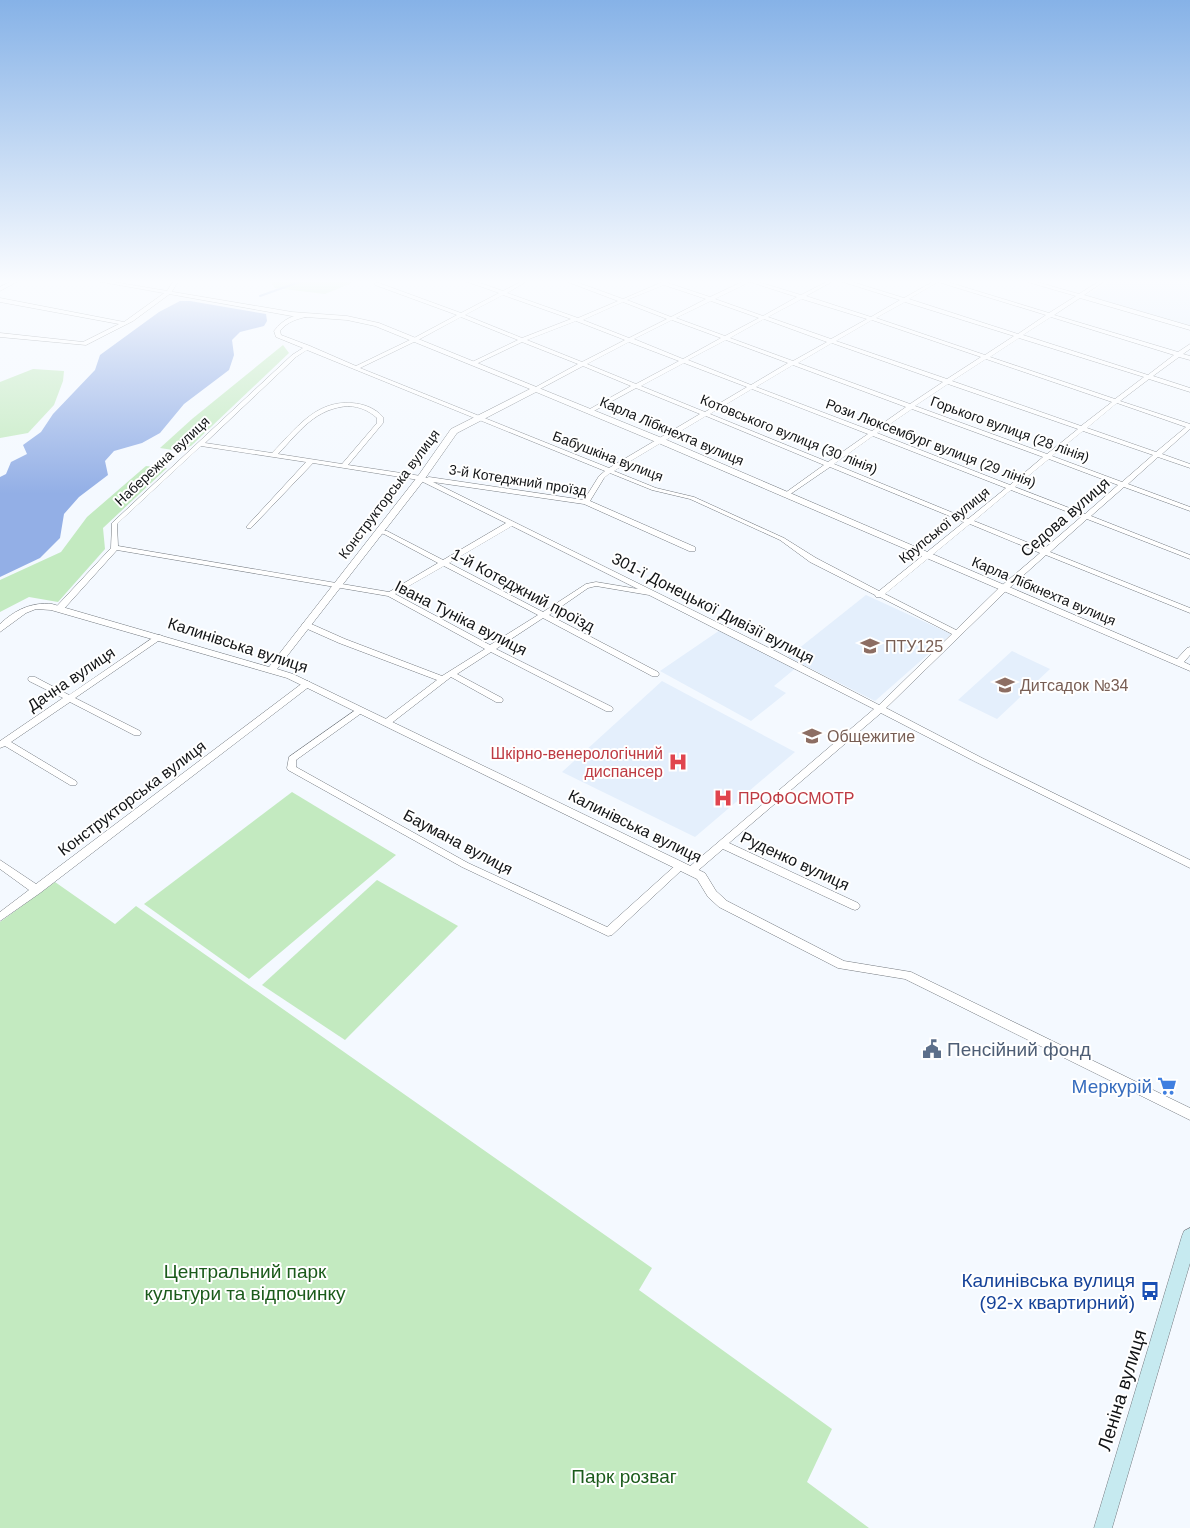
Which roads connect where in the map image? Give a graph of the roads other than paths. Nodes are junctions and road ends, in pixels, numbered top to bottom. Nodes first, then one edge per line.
1 (301, 351) edge
2 (319, 351) edge
3 (390, 351) edge
4 (446, 351) edge
5 (498, 351) edge
6 (550, 351) edge
7 (606, 351) edge
8 (660, 351) edge
9 (699, 351) edge
10 (764, 351) edge
11 (812, 351) edge
12 (864, 351) edge
13 (968, 351) edge
14 (994, 351) edge
15 (1070, 351) edge
16 (1169, 351) edge
17 (1182, 351) edge
18 (1178, 354) junction
19 (985, 357) junction
20 (1190, 358) edge
21 (682, 360) junction
22 (793, 362) junction
23 (474, 363) junction
24 (582, 364) junction
25 (357, 367) junction
26 (1149, 376) junction
27 (949, 381) junction
28 (636, 386) junction
29 (751, 386) junction
30 (536, 389) junction
31 (1190, 390) edge
32 (1116, 401) junction
33 (911, 406) junction
34 (590, 411) junction
35 (705, 414) junction
36 (479, 418) junction
37 (1190, 426) edge
38 (1083, 428) junction
39 (872, 434) junction
40 (659, 440) junction
41 (201, 444) junction
42 (1158, 454) junction
43 (274, 455) junction
44 (1048, 457) junction
45 (311, 460) junction
46 (829, 464) junction
47 (344, 466) junction
48 (1190, 466) edge
49 (609, 471) junction
50 (421, 478) junction
51 (1123, 485) junction
52 (1010, 487) junction
53 (787, 494) junction
54 (586, 502) junction
55 (1190, 510) edge
56 (1086, 516) junction
57 (969, 521) junction
58 (512, 523) junction
59 (249, 527) dead end
60 (378, 532) junction
61 (115, 548) junction
62 (692, 549) dead end
63 (1045, 552) junction
64 (927, 556) junction
65 (1190, 557) edge
66 (442, 563) junction
67 (337, 585) junction
68 (1003, 589) junction
69 (390, 594) junction
70 (657, 595) junction
71 (879, 595) junction
72 (59, 609) junction
73 (1190, 611) edge
74 (542, 616) junction
75 (306, 625) junction
76 (0, 629) edge
77 (958, 634) junction
78 (160, 637) junction
79 (490, 649) junction
80 (1190, 650) edge
81 (1178, 663) junction
82 (1190, 668) edge
83 (270, 670) junction
84 (451, 674) junction
85 (655, 674) dead end
86 (32, 679) dead end
87 (443, 679) junction
88 (307, 684) junction
89 (69, 698) junction
90 (499, 700) dead end
91 (608, 709) dead end
92 (880, 709) junction
93 (360, 710) junction
94 (386, 723) junction
95 (137, 734) dead end
96 (3, 744) edge
97 (73, 783) dead end
98 (722, 844) junction
99 (0, 864) edge
100 (1190, 864) edge
101 (686, 868) junction
102 (37, 890) junction
103 (855, 906) dead end
104 (0, 917) edge
105 (1190, 1114) edge
106 (1190, 1236) edge
107 (1103, 1528) edge

1 - 41 street, Набережна вулиця
2 - 25 street, Бабушкіна вулиця
3 - 25 street
4 - 23 street, Карла Лібкнехта вулиця
5 - 23 street
6 - 24 street, Котовського вулиця (30 лiнiя)
7 - 24 street, Конструкторська вулиця
8 - 21 street, Рози Люксембург вулиця (29 лiнiя)
9 - 21 street
10 - 22 street, Горького вулиця (28 лiнiя)
11 - 22 street
12 - 27 street
13 - 19 street
14 - 19 street
15 - 26 street
16 - 18 street
17 - 18 street, Крупської вулиця
18 - 20 street
18 - 26 street, Крупської вулиця
19 - 27 street
19 - 32 street
21 - 28 street
21 - 29 street, Рози Люксембург вулиця (29 лiнiя)
22 - 29 street
22 - 33 street, Горького вулиця (28 лiнiя)
23 - 30 street, Карла Лібкнехта вулиця
24 - 28 street, Котовського вулиця (30 лiнiя)
24 - 30 street, Конструкторська вулиця
25 - 36 street, Бабушкіна вулиця
26 - 31 street
26 - 32 street, Крупської вулиця
27 - 33 street
27 - 38 street
28 - 34 street
28 - 35 street, Котовського вулиця (30 лiнiя)
29 - 35 street
29 - 39 street, Рози Люксембург вулиця (29 лiнiя)
30 - 34 street, Карла Лібкнехта вулиця
30 - 36 street, Конструкторська вулиця
32 - 37 street
32 - 38 street, Крупської вулиця
33 - 39 street
33 - 44 street, Горького вулиця (28 лiнiя)
34 - 40 street, Карла Лібкнехта вулиця
35 - 40 street
35 - 46 street, Котовського вулиця (30 лiнiя)
36 - 49 street, Бабушкіна вулиця
36 - 50 street, Конструкторська вулиця
37 - 42 street, Седова вулиця
38 - 42 street
38 - 44 street, Крупської вулиця
39 - 46 street
39 - 52 street, Рози Люксембург вулиця (29 лiнiя)
40 - 49 street
40 - 53 street, Карла Лібкнехта вулиця
41 - 43 street, 301-ї Донецької Дивізії вулиця
41 - 61 street, Набережна вулиця
42 - 48 street
42 - 51 street, Седова вулиця
43 - 45 street, 301-ї Донецької Дивізії вулиця
43 - 47 street
44 - 51 street, Горького вулиця (28 лiнiя)
44 - 52 street, Крупської вулиця
45 - 47 street, 301-ї Донецької Дивізії вулиця
45 - 59 street
46 - 53 street
46 - 57 street, Котовського вулиця (30 лiнiя)
47 - 50 street, 301-ї Донецької Дивізії вулиця
49 - 54 street
49 - 71 street, Бабушкіна вулиця
50 - 54 street, 3-й Котеджний проїзд
50 - 58 street, 301-ї Донецької Дивізії вулиця
50 - 60 street, Конструкторська вулиця
51 - 55 street, Горького вулиця (28 лiнiя)
51 - 56 street, Седова вулиця
52 - 56 street, Рози Люксембург вулиця (29 лiнiя)
52 - 57 street, Крупської вулиця
53 - 64 street, Карла Лібкнехта вулиця
54 - 62 street, 3-й Котеджний проїзд
56 - 63 street, Седова вулиця
56 - 65 street, Рози Люксембург вулиця (29 лiнiя)
57 - 63 street, Котовського вулиця (30 лiнiя)
57 - 64 street, Крупської вулиця
58 - 66 street
58 - 70 street, 301-ї Донецької Дивізії вулиця
60 - 66 street, 1-й Котеджний проїзд
60 - 67 street, Конструкторська вулиця
61 - 67 street, Івана Туніка вулиця
61 - 72 street
63 - 68 street, Седова вулиця
63 - 73 street, Котовського вулиця (30 лiнiя)
64 - 68 street, Карла Лібкнехта вулиця
64 - 71 street, Крупської вулиця
66 - 69 street
66 - 74 street, 1-й Котеджний проїзд
67 - 69 street, Івана Туніка вулиця
67 - 75 street, Конструкторська вулиця
68 - 77 street, Седова вулиця
68 - 81 street, Карла Лібкнехта вулиця
69 - 79 street, Івана Туніка вулиця
70 - 74 street
70 - 92 street, 301-ї Донецької Дивізії вулиця
71 - 77 street, Бабушкіна вулиця
72 - 76 street, Калинівська вулиця
72 - 78 street, Калинівська вулиця
74 - 79 street
74 - 85 street, 1-й Котеджний проїзд
75 - 83 street, Конструкторська вулиця
75 - 87 street
77 - 92 street, Седова вулиця
78 - 83 street, Калинівська вулиця
78 - 89 street, Дачна вулиця
79 - 84 street
79 - 91 street, Івана Туніка вулиця
80 - 81 street
81 - 82 street, Карла Лібкнехта вулиця
83 - 88 street, Калинівська вулиця
84 - 87 street
84 - 90 street
86 - 89 street
87 - 94 street
88 - 93 street, Калинівська вулиця
88 - 102 street, Конструкторська вулиця
89 - 95 street
89 - 96 street, Дачна вулиця
92 - 98 street, Седова вулиця
92 - 100 street, 301-ї Донецької Дивізії вулиця
93 - 94 street, Калинівська вулиця
93 - 101 street, Баумана вулиця
94 - 101 street, Калинівська вулиця
96 - 97 street
98 - 101 street, Седова вулиця
98 - 103 street, Руденко вулиця
99 - 102 street
101 - 105 street, Калинівська вулиця
102 - 104 street, Конструкторська вулиця
106 - 107 main road, Леніна вулиця

